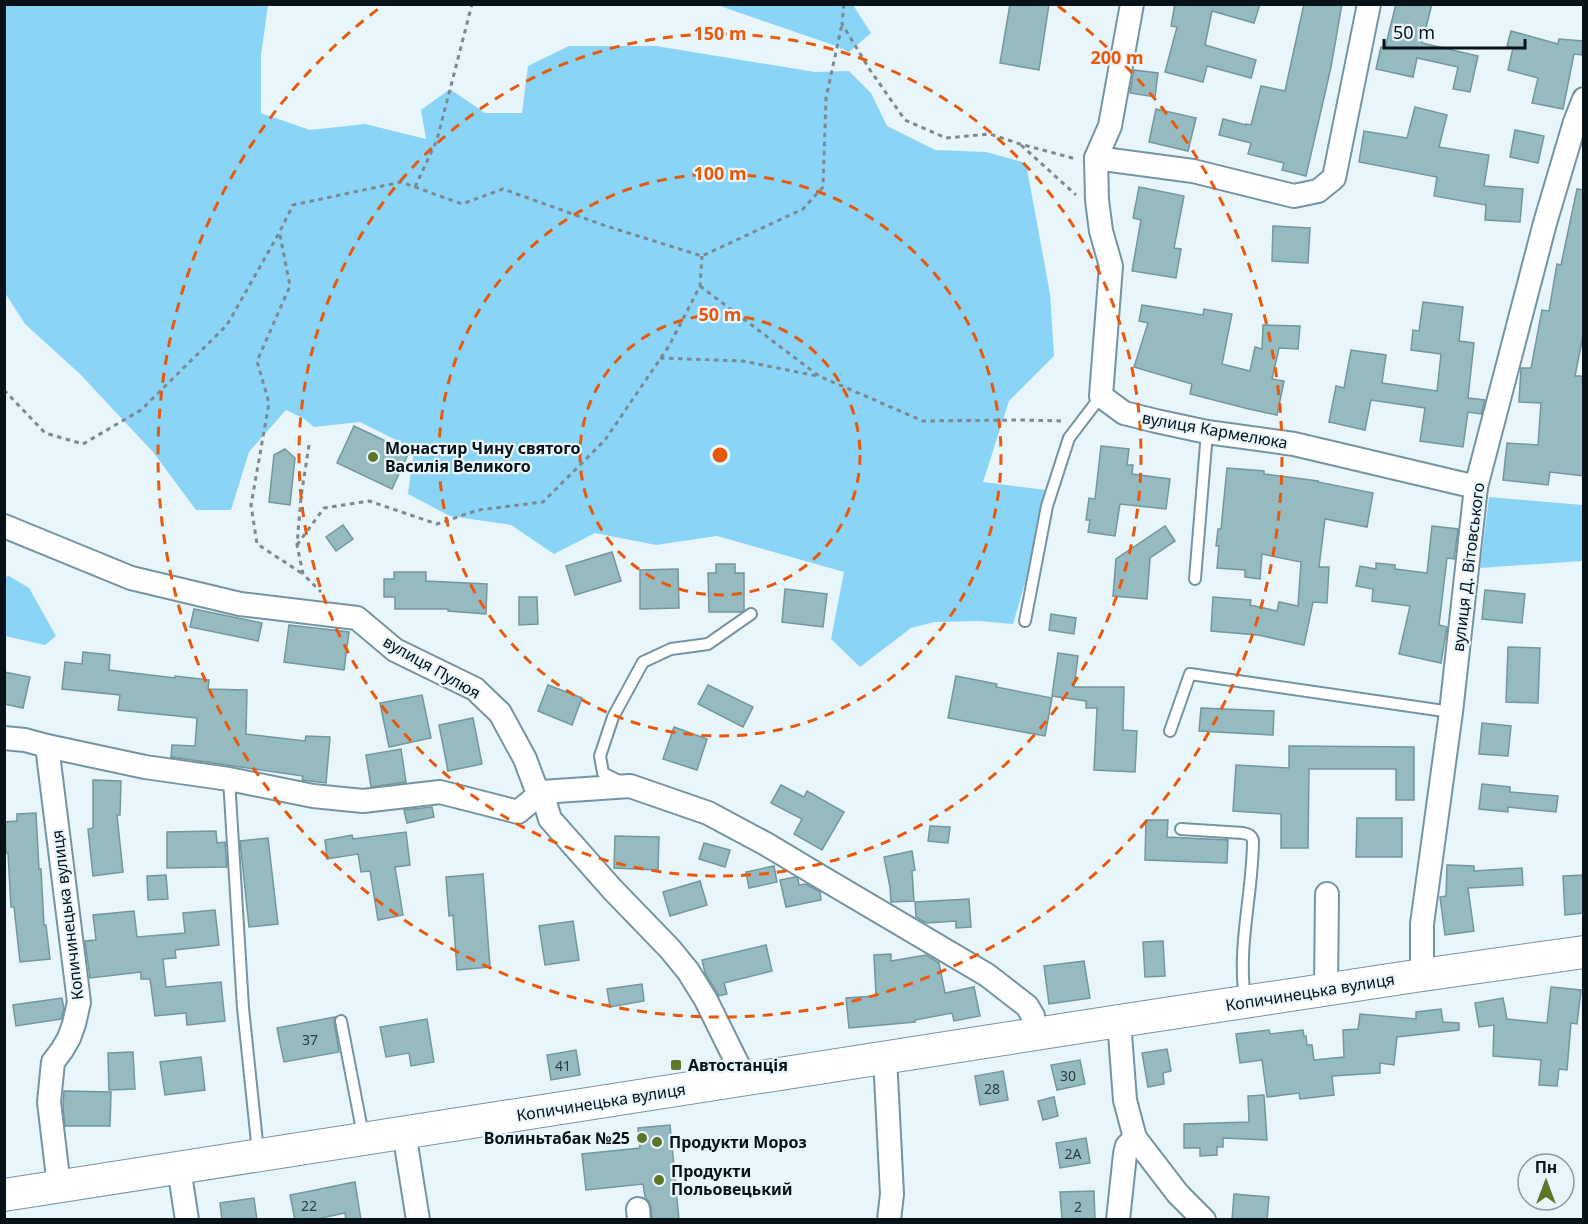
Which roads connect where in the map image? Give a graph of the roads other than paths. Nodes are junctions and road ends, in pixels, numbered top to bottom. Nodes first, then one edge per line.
1 (1132, 4) edge
2 (1370, 4) edge
3 (1584, 99) edge
4 (1085, 158) junction
5 (1101, 396) junction
6 (1207, 432) junction
7 (1476, 487) junction
8 (4, 526) edge
9 (1195, 579) dead end
10 (751, 614) dead end
11 (1025, 621) dead end
12 (1451, 712) junction
13 (1170, 731) dead end
14 (4, 738) edge
15 (47, 746) junction
16 (229, 779) junction
17 (630, 786) junction
18 (542, 792) junction
19 (1181, 829) dead end
20 (1328, 894) dead end
21 (1584, 952) edge
22 (1422, 975) junction
23 (1326, 989) junction
24 (1245, 1002) junction
25 (341, 1021) dead end
26 (1119, 1021) junction
27 (1036, 1034) junction
28 (885, 1057) junction
29 (745, 1079) junction
30 (404, 1132) junction
31 (1135, 1138) junction
32 (364, 1139) junction
33 (259, 1155) junction
34 (179, 1168) junction
35 (59, 1186) junction
36 (4, 1195) edge
37 (187, 1220) edge
38 (418, 1220) edge
39 (889, 1220) edge
40 (1118, 1220) edge
41 (1204, 1220) edge

1 - 4 street
2 - 4 street
3 - 7 street, вулиця Д. Вітовського
4 - 5 street
5 - 6 street, вулиця Кармелюка
5 - 11 lane
6 - 7 street, вулиця Кармелюка
6 - 9 lane
7 - 12 street, вулиця Д. Вітовського
8 - 18 street, вулиця Пулюя
10 - 17 lane
12 - 13 lane
12 - 22 street, вулиця Д. Вітовського
14 - 15 street
15 - 16 street
15 - 35 street, Копичинецька вулиця
16 - 18 street
16 - 33 lane
17 - 18 street
17 - 27 street
18 - 29 street, вулиця Пулюя
19 - 24 lane
20 - 23 street
21 - 22 main road, Копичинецька вулиця
22 - 23 main road, Копичинецька вулиця
23 - 24 main road, Копичинецька вулиця
24 - 26 main road, Копичинецька вулиця
25 - 32 lane
26 - 27 main road, Копичинецька вулиця
26 - 31 street
27 - 28 main road, Копичинецька вулиця
28 - 29 main road, Копичинецька вулиця
28 - 39 street
29 - 30 main road, Копичинецька вулиця
30 - 32 main road, Копичинецька вулиця
30 - 38 street
31 - 40 street
31 - 41 street
32 - 33 main road, Копичинецька вулиця
33 - 34 main road, Копичинецька вулиця
34 - 35 main road, Копичинецька вулиця
34 - 37 street
35 - 36 main road, Копичинецька вулиця

